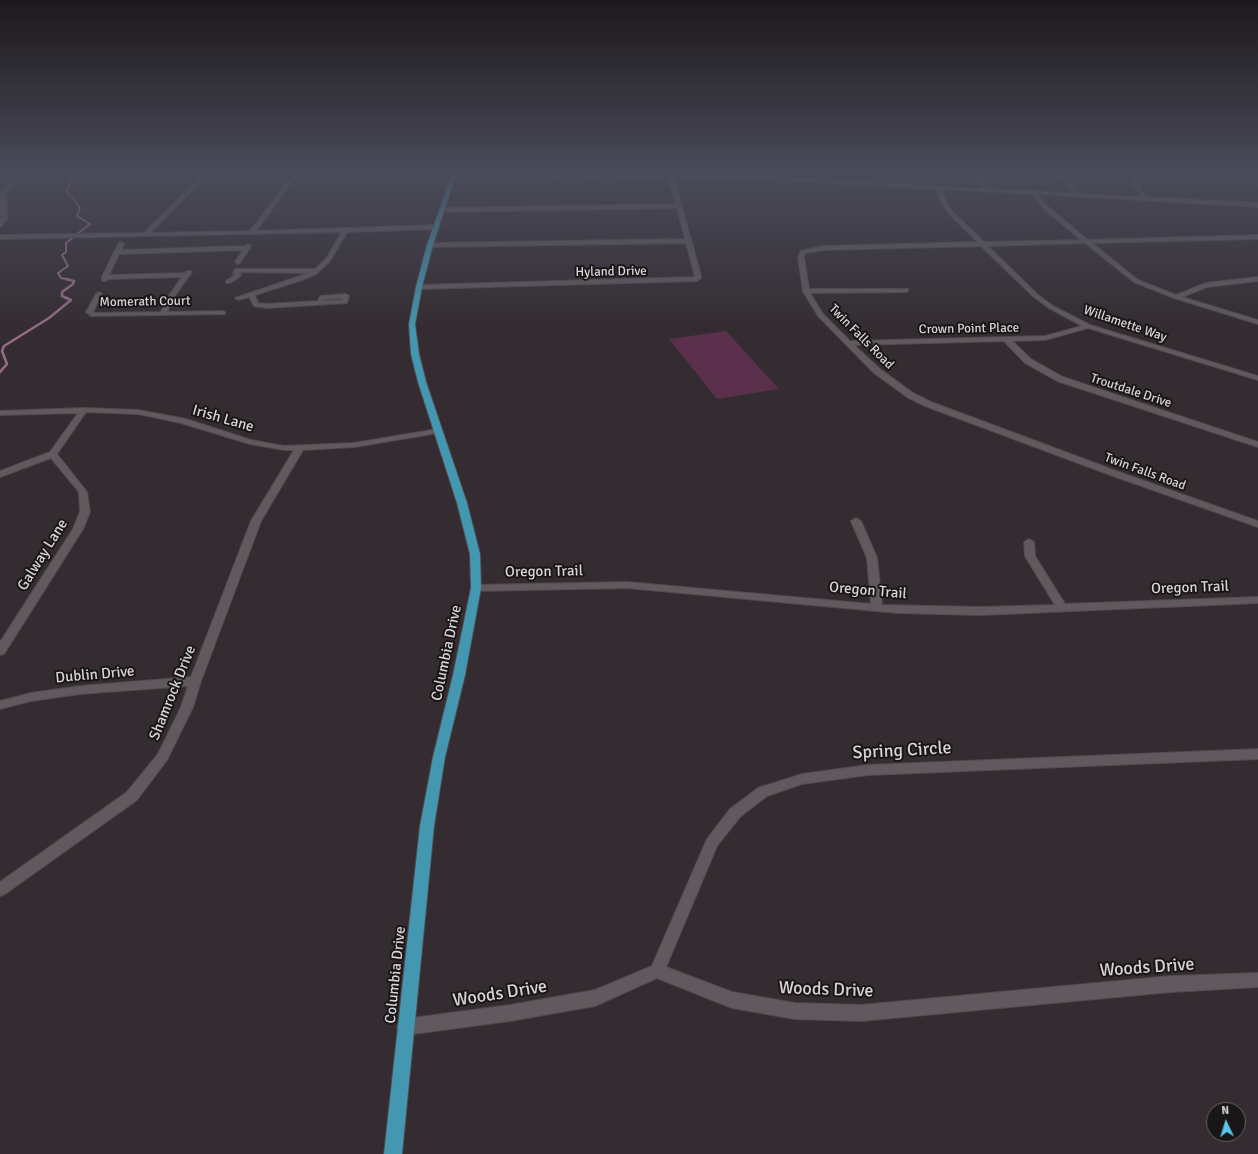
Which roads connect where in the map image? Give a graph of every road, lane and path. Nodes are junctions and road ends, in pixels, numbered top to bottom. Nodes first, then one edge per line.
1 (156, 225) edge
2 (258, 225) edge
3 (684, 225) edge
4 (963, 225) edge
5 (1066, 225) edge
6 (437, 227) joint
7 (345, 231) junction
8 (252, 233) junction
9 (200, 234) junction
10 (146, 235) junction
11 (0, 237) edge
12 (1258, 237) edge
13 (688, 241) junction
14 (1085, 241) junction
15 (121, 244) dead end
16 (430, 245) junction
17 (984, 245) junction
18 (187, 249) junction
19 (117, 252) junction
20 (238, 262) dead end
21 (316, 271) junction
22 (1258, 279) edge
23 (228, 282) dead end
24 (419, 287) junction
25 (906, 290) dead end
26 (806, 291) junction
27 (99, 294) dead end
28 (251, 294) junction
29 (1176, 297) junction
30 (238, 298) dead end
31 (320, 304) dead end
32 (223, 313) dead end
33 (163, 314) junction
34 (1258, 322) edge
35 (1088, 326) junction
36 (1007, 340) junction
37 (848, 343) junction
38 (1258, 378) edge
39 (84, 410) junction
40 (0, 413) edge
41 (438, 431) junction
42 (1258, 444) edge
43 (300, 448) junction
44 (52, 454) junction
45 (0, 474) edge
46 (856, 521) dead end
47 (1258, 524) edge
48 (1029, 542) dead end
49 (476, 588) junction
50 (1258, 600) edge
51 (877, 608) junction
52 (1062, 608) junction
53 (0, 651) edge
54 (195, 682) junction
55 (0, 705) edge
56 (1258, 754) edge
57 (0, 890) edge
58 (657, 971) junction
59 (1258, 980) edge
60 (405, 1027) junction
61 (392, 1154) edge

1 - 10 street
2 - 8 street
3 - 13 street, Hyland Drive
4 - 17 street, Willamette Way
5 - 14 street
6 - 7 street
6 - 16 main road, Columbia Drive
7 - 8 street
7 - 21 street
8 - 9 street
9 - 10 street
9 - 18 street
10 - 11 street
12 - 14 street, Twin Falls Road
13 - 16 street
13 - 24 street, Hyland Drive
14 - 17 street, Twin Falls Road
14 - 29 street
15 - 19 street
16 - 24 main road, Columbia Drive
17 - 26 street, Twin Falls Road
17 - 35 street, Willamette Way
18 - 19 street
18 - 20 street
19 - 33 street
21 - 23 street
21 - 28 street
22 - 29 street
24 - 41 main road, Columbia Drive
25 - 26 street
26 - 37 street, Twin Falls Road
27 - 33 street, Momerath Court
28 - 30 street
28 - 31 street
29 - 34 street
32 - 33 street, Momerath Court
35 - 36 street, Crown Point Place
35 - 38 street, Willamette Way
36 - 37 street, Crown Point Place
36 - 42 street, Troutdale Drive
37 - 47 street, Twin Falls Road
39 - 40 street, Irish Lane
39 - 43 street, Irish Lane
39 - 44 street
41 - 43 street, Irish Lane
41 - 49 main road, Columbia Drive
43 - 54 street, Shamrock Drive
44 - 45 street
44 - 53 street, Galway Lane
46 - 51 street
48 - 52 street
49 - 51 street, Oregon Trail
49 - 60 main road, Columbia Drive
50 - 52 street, Oregon Trail
51 - 52 street, Oregon Trail
54 - 55 street, Dublin Drive
54 - 57 street, Shamrock Drive
56 - 58 street, Spring Circle
58 - 59 street, Woods Drive
58 - 60 street, Woods Drive
60 - 61 main road, Columbia Drive

